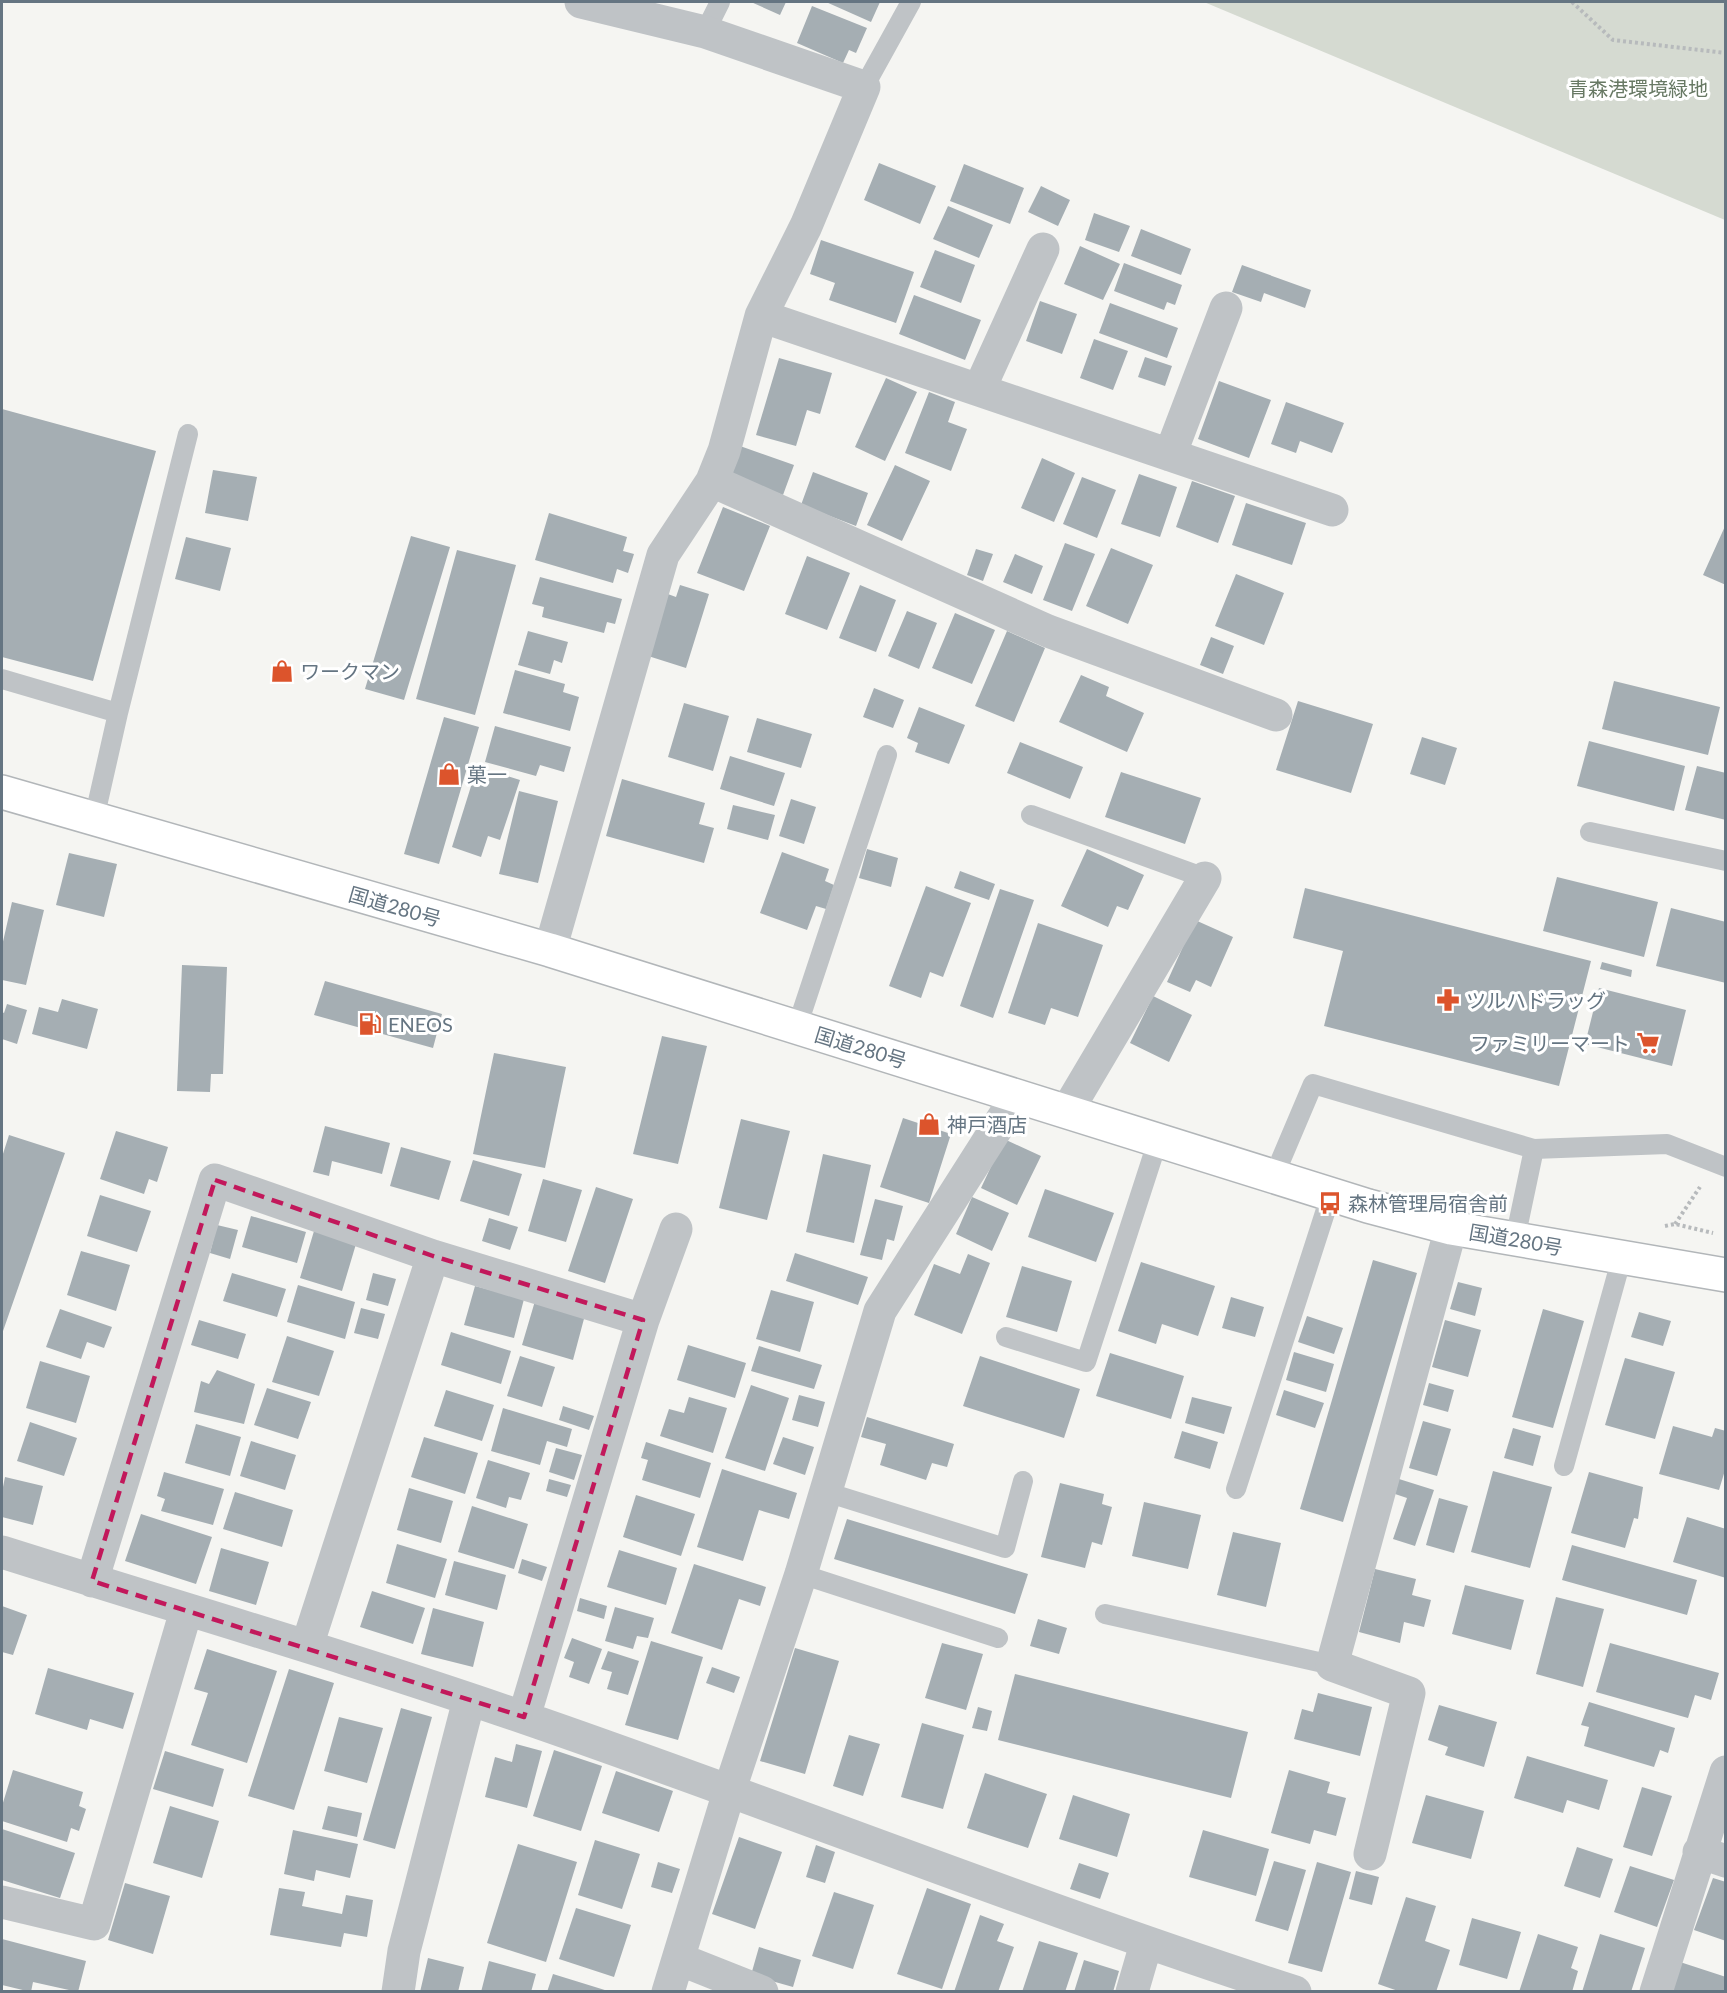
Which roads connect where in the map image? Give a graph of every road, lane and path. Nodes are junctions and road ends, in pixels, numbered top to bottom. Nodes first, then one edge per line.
1 (581, 2) edge
2 (720, 2) edge
3 (911, 2) edge
4 (1572, 2) edge
5 (705, 32) junction
6 (1725, 52) edge
7 (864, 87) junction
8 (1043, 249) dead end
9 (1226, 308) dead end
10 (761, 316) junction
11 (979, 390) junction
12 (188, 434) dead end
13 (1170, 455) junction
14 (712, 481) junction
15 (1332, 510) dead end
16 (2, 679) edge
17 (118, 713) junction
18 (1276, 715) dead end
19 (887, 755) dead end
20 (2, 792) edge
21 (1031, 815) dead end
22 (94, 819) junction
23 (1590, 832) dead end
24 (1725, 861) edge
25 (1205, 878) joint
26 (550, 950) junction
27 (797, 1027) junction
28 (1017, 1096) junction
29 (1067, 1111) junction
30 (1158, 1140) junction
31 (1534, 1149) junction
32 (1725, 1167) edge
33 (1274, 1176) junction
34 (1331, 1194) junction
35 (1675, 1224) dead end
36 (1451, 1228) junction
37 (676, 1229) dead end
38 (1716, 1234) dead end
39 (1515, 1239) junction
40 (433, 1256) junction
41 (1622, 1257) junction
42 (1725, 1275) edge
43 (643, 1320) junction
44 (1006, 1337) dead end
45 (1564, 1466) dead end
46 (1023, 1481) dead end
47 (1236, 1489) dead end
48 (826, 1492) junction
49 (2, 1552) edge
50 (801, 1574) junction
51 (92, 1581) junction
52 (186, 1611) junction
53 (1105, 1614) dead end
54 (998, 1638) dead end
55 (307, 1646) junction
56 (1332, 1665) junction
57 (469, 1700) junction
58 (524, 1717) junction
59 (1725, 1772) edge
60 (729, 1792) junction
61 (1370, 1854) dead end
62 (1712, 1856) edge
63 (2, 1902) edge
64 (1146, 1944) junction
65 (679, 1959) junction
66 (398, 1992) edge
67 (668, 1992) edge
68 (762, 1992) edge
69 (1132, 1992) edge
70 (1295, 1992) edge
71 (1656, 1992) edge

1 - 5 street
2 - 5 lane
3 - 7 lane
4 - 6 path
5 - 7 street
7 - 10 street
8 - 11 street
9 - 13 street
10 - 11 street
10 - 14 street
11 - 13 street
12 - 17 lane
13 - 15 street
14 - 18 street
14 - 26 street
16 - 17 lane
17 - 22 lane
19 - 27 lane
20 - 22 highway, 国道280号
21 - 25 lane
22 - 26 highway, 国道280号
23 - 24 lane
25 - 29 street
26 - 27 highway, 国道280号
27 - 28 highway, 国道280号
28 - 29 highway, 国道280号
28 - 48 street
29 - 30 highway, 国道280号
30 - 33 highway, 国道280号
30 - 44 lane
31 - 32 lane
31 - 33 lane
31 - 39 lane
33 - 34 highway, 国道280号
34 - 36 highway, 国道280号
34 - 47 lane
35 - 38 path
36 - 39 highway, 国道280号
36 - 56 street
37 - 43 street
39 - 41 highway, 国道280号
40 - 43 street
40 - 51 street
40 - 55 street
41 - 42 highway, 国道280号
41 - 45 lane
43 - 58 street
46 - 48 lane
48 - 50 street
49 - 51 street
50 - 54 lane
50 - 60 street
51 - 52 street
52 - 55 street
52 - 63 street
53 - 56 lane
55 - 57 street
56 - 61 street
57 - 58 street
57 - 66 street
58 - 60 street
59 - 62 street
60 - 64 street
60 - 65 street
62 - 71 street
64 - 69 street
64 - 70 street
65 - 67 street
65 - 68 street

